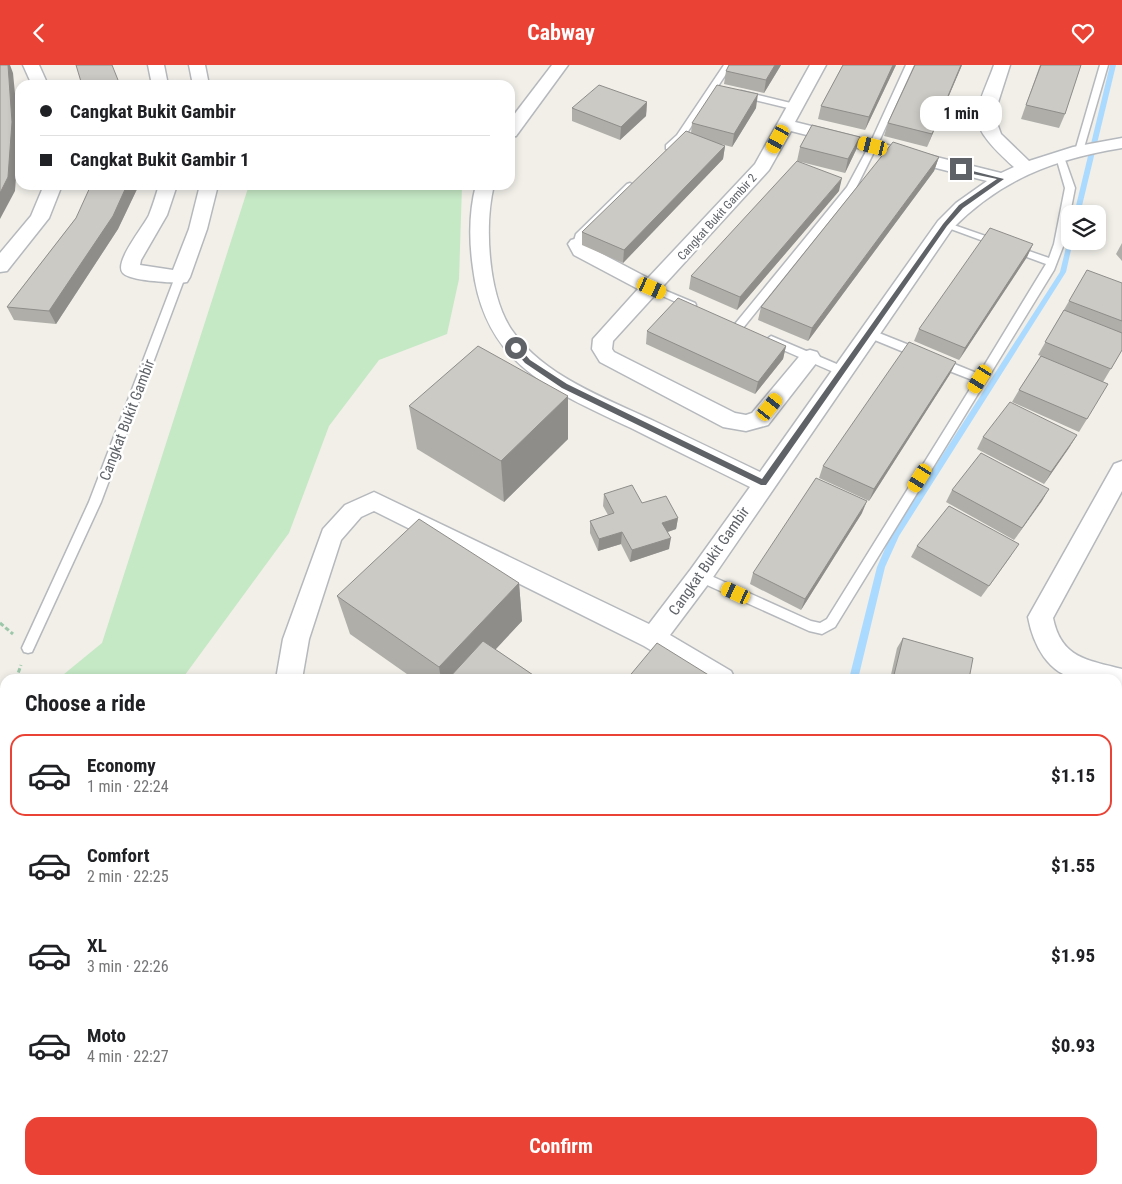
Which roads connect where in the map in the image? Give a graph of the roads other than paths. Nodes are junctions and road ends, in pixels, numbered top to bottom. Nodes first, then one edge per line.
1 (31, 65) edge
2 (156, 65) edge
3 (198, 65) edge
4 (560, 65) edge
5 (728, 65) edge
6 (818, 65) edge
7 (910, 65) edge
8 (1002, 65) edge
9 (1104, 65) edge
10 (38, 80) edge
11 (159, 80) edge
12 (200, 80) edge
13 (723, 89) junction
14 (796, 107) junction
15 (515, 125) edge
16 (786, 125) junction
17 (1119, 144) edge
18 (873, 146) junction
19 (1083, 150) junction
20 (660, 157) edge
21 (1060, 157) junction
22 (1026, 168) junction
23 (639, 177) edge
24 (1002, 179) junction
25 (51, 190) edge
26 (166, 190) edge
27 (208, 190) edge
28 (484, 190) edge
29 (945, 225) junction
30 (578, 244) joint
31 (1052, 263) junction
32 (0, 267) edge
33 (180, 277) junction
34 (652, 288) junction
35 (704, 311) edge
36 (869, 333) junction
37 (810, 357) junction
38 (842, 371) junction
39 (980, 379) junction
40 (1122, 470) edge
41 (763, 483) junction
42 (700, 576) junction
43 (653, 638) junction
44 (28, 648) dead end
45 (290, 674) edge
46 (714, 674) edge
47 (1105, 674) edge

1 - 10 street
2 - 11 street
3 - 12 street
4 - 15 street
5 - 13 lane
6 - 14 street, Cangkat Bukit Gambir 2
7 - 18 lane
8 - 22 street
9 - 19 lane
13 - 14 lane
13 - 20 lane
14 - 16 street, Cangkat Bukit Gambir 2
16 - 18 street
16 - 34 street, Cangkat Bukit Gambir 2
17 - 19 street, Cangkat Bukit Gambir
18 - 24 street
18 - 37 lane
19 - 21 street, Cangkat Bukit Gambir
21 - 22 street, Cangkat Bukit Gambir
21 - 31 lane
22 - 24 street, Cangkat Bukit Gambir
23 - 30 lane
24 - 29 street, Cangkat Bukit Gambir
25 - 32 street
26 - 33 street
27 - 33 street, Cangkat Bukit Gambir
28 - 41 street
29 - 31 lane
29 - 36 street, Cangkat Bukit Gambir
30 - 34 street
31 - 39 lane
33 - 44 lane, Cangkat Bukit Gambir
34 - 35 lane
34 - 37 street, Cangkat Bukit Gambir 2
36 - 38 street, Cangkat Bukit Gambir
36 - 39 lane
37 - 38 lane
38 - 41 street, Cangkat Bukit Gambir
39 - 42 lane
40 - 47 street
41 - 42 street, Cangkat Bukit Gambir
42 - 43 street, Cangkat Bukit Gambir
43 - 45 street
43 - 46 street

